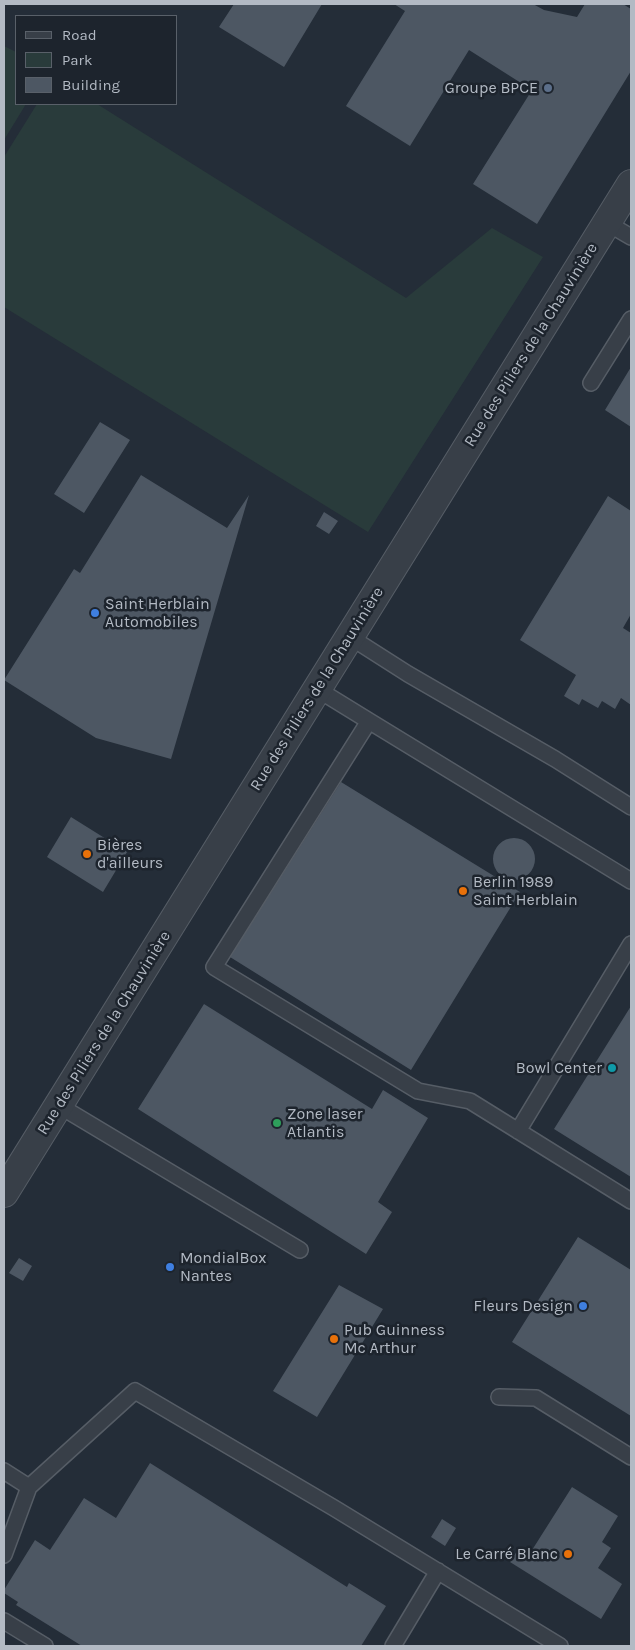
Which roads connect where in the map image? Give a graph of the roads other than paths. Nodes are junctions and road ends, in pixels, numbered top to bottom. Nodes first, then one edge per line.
1 (631, 184) edge
2 (607, 223) junction
3 (631, 237) edge
4 (631, 319) edge
5 (590, 383) dead end
6 (350, 637) junction
7 (317, 689) junction
8 (369, 721) junction
9 (631, 807) edge
10 (631, 881) edge
11 (631, 944) edge
12 (58, 1105) junction
13 (518, 1131) junction
14 (4, 1193) edge
15 (631, 1201) edge
16 (300, 1250) dead end
17 (499, 1397) dead end
18 (631, 1456) edge
19 (4, 1472) edge
20 (30, 1487) junction
21 (4, 1555) edge
22 (438, 1571) junction
23 (4, 1621) edge
24 (45, 1646) edge
25 (393, 1646) edge
26 (560, 1646) edge

1 - 2 street, Rue des Piliers de la Chauvinière
2 - 3 lane
2 - 6 street, Rue des Piliers de la Chauvinière
4 - 5 lane
6 - 7 street, Rue des Piliers de la Chauvinière
6 - 9 lane
7 - 8 lane
7 - 12 street, Rue des Piliers de la Chauvinière
8 - 10 lane
8 - 13 lane
11 - 13 lane
12 - 14 street, Rue des Piliers de la Chauvinière
12 - 16 lane
13 - 15 lane
17 - 18 lane
19 - 20 lane
20 - 21 lane
20 - 22 lane
22 - 25 lane
22 - 26 lane
23 - 24 lane

